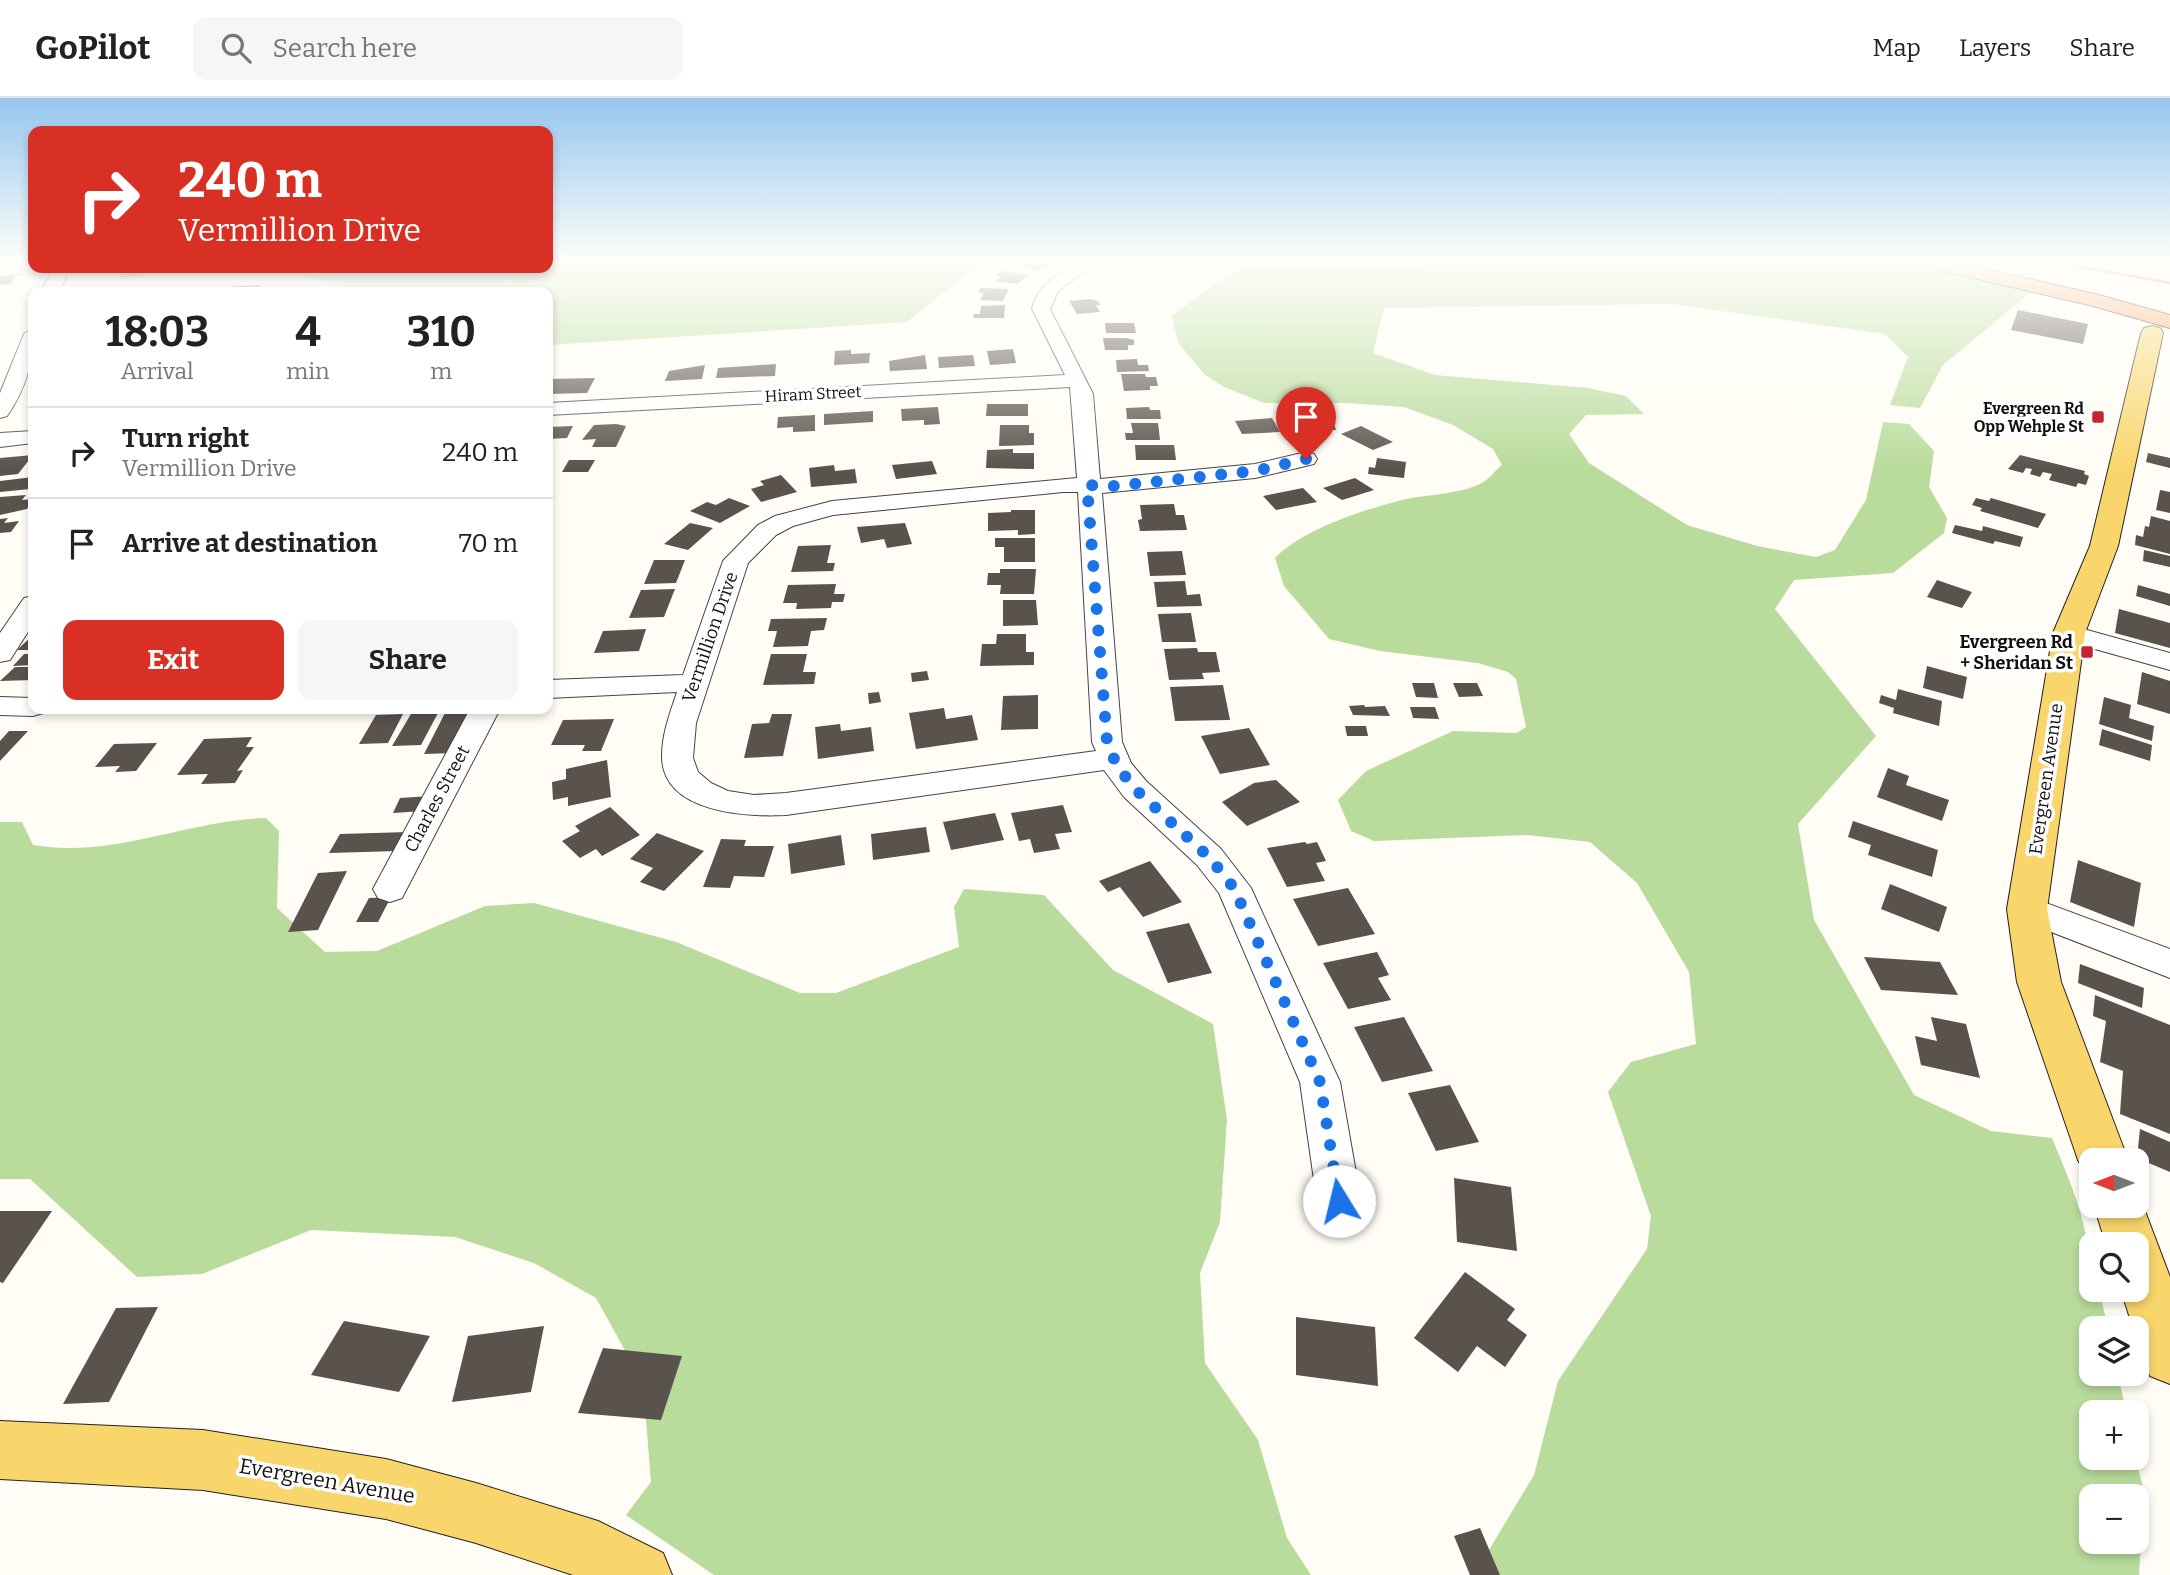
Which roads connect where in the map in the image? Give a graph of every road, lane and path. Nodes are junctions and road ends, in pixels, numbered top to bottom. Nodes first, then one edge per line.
1 (1051, 331) edge
2 (2164, 331) edge
3 (28, 348) edge
4 (1078, 380) junction
5 (553, 408) edge
6 (0, 412) edge
7 (28, 437) edge
8 (0, 440) edge
9 (1306, 459) dead end
10 (1087, 485) junction
11 (28, 612) edge
12 (2069, 633) junction
13 (0, 654) edge
14 (2170, 663) edge
15 (695, 683) junction
16 (553, 689) edge
17 (0, 706) edge
18 (28, 707) edge
19 (482, 714) edge
20 (1114, 759) junction
21 (390, 889) dead end
22 (2027, 909) junction
23 (2170, 964) edge
24 (2099, 1148) edge
25 (1339, 1201) dead end
26 (2149, 1294) edge
27 (2170, 1356) edge
28 (0, 1450) edge
29 (641, 1575) edge

1 - 4 street
2 - 12 main road, Evergreen Avenue
3 - 6 street
4 - 5 street, Hiram Street
4 - 10 street
7 - 8 street
9 - 10 street, Vermillion Drive
10 - 15 street, Vermillion Drive
10 - 20 street
11 - 13 street
12 - 14 street
12 - 22 main road, Evergreen Avenue
15 - 16 street
15 - 20 street, Vermillion Drive
17 - 18 street
19 - 21 street, Charles Street
20 - 25 street
22 - 23 street
22 - 24 main road, Evergreen Avenue
26 - 27 main road
28 - 29 main road, Evergreen Avenue

